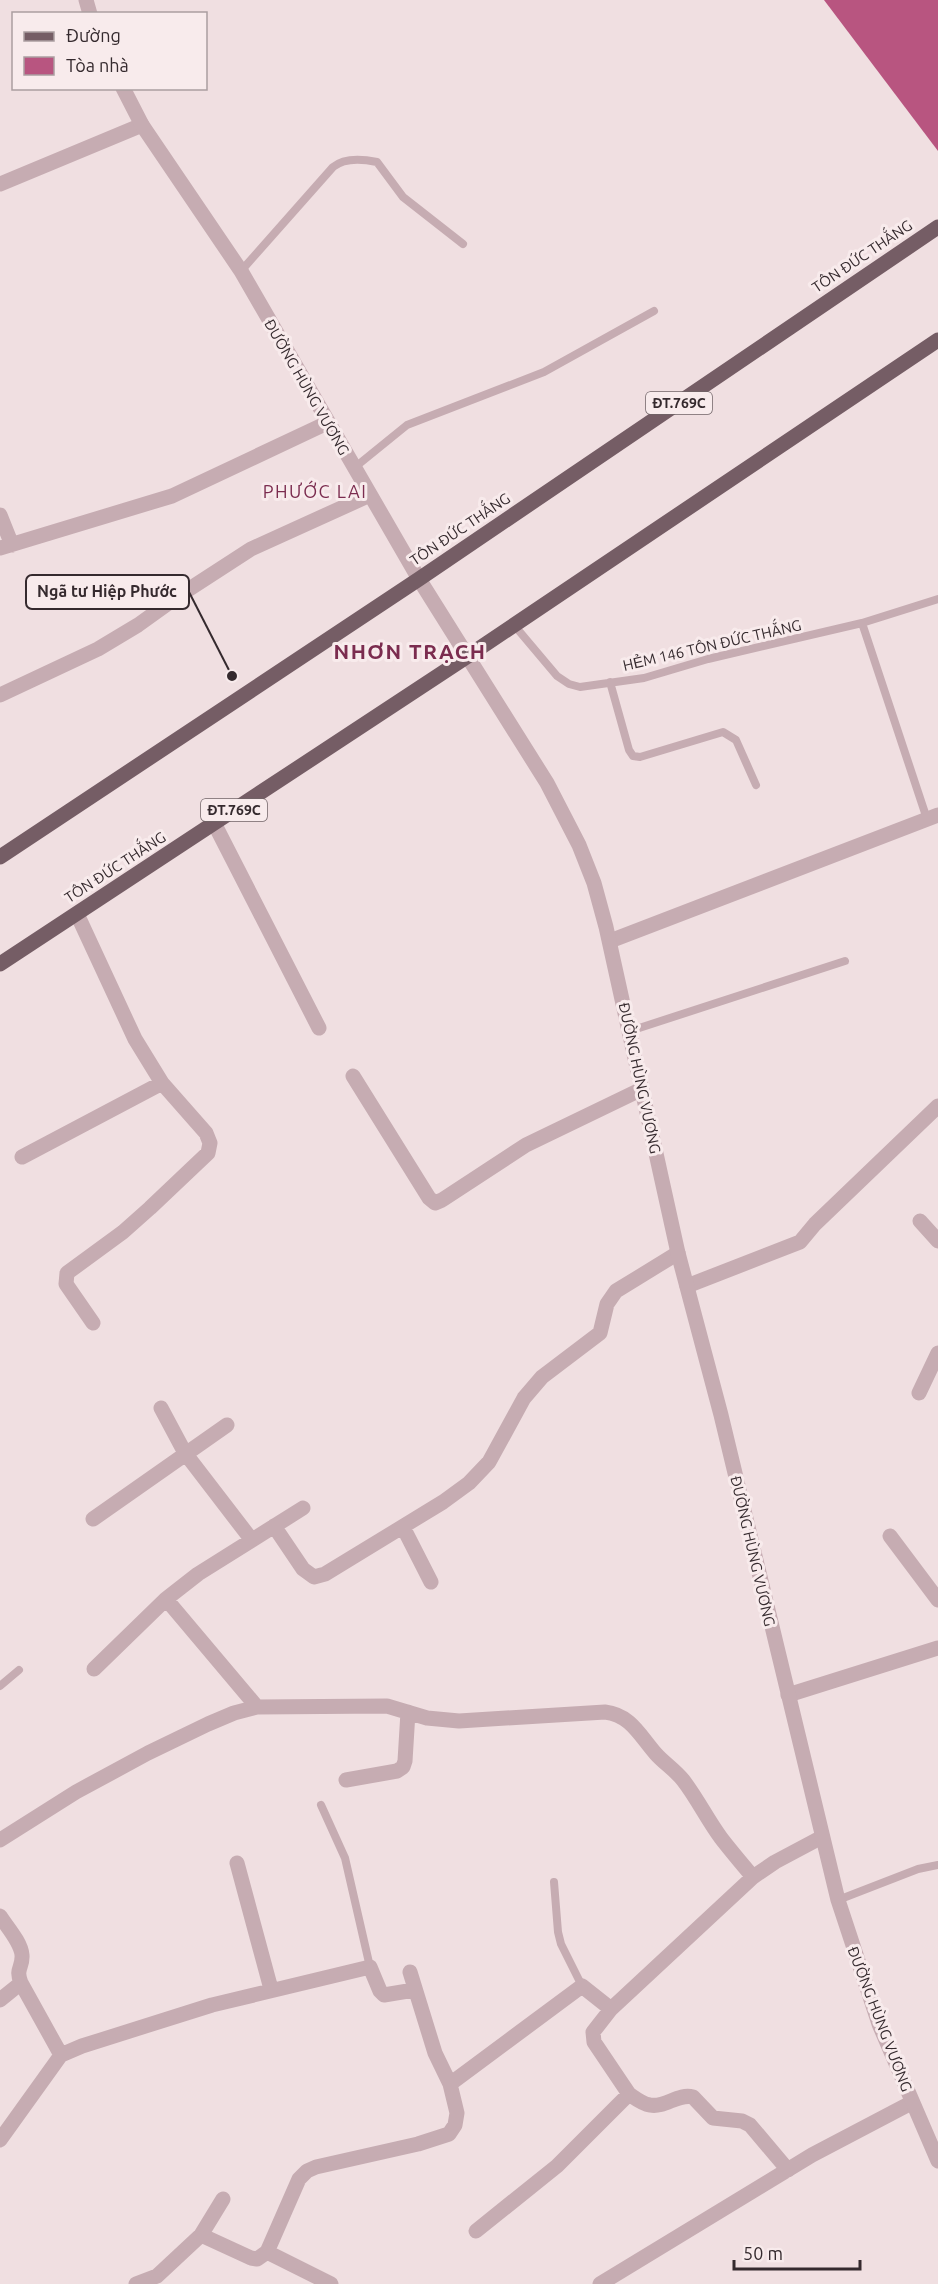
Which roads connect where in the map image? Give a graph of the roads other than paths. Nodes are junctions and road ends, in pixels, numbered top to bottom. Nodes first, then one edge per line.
1 (124, 90) edge
2 (142, 125) junction
3 (0, 184) edge
4 (938, 227) edge
5 (463, 244) dead end
6 (241, 271) junction
7 (654, 311) dead end
8 (938, 340) edge
9 (327, 423) junction
10 (354, 468) junction
11 (370, 495) junction
12 (0, 514) edge
13 (6, 547) edge
14 (419, 579) junction
15 (938, 599) edge
16 (862, 623) junction
17 (514, 625) junction
18 (468, 656) junction
19 (610, 682) junction
20 (0, 695) edge
21 (756, 785) dead end
22 (933, 817) edge
23 (214, 823) junction
24 (0, 857) edge
25 (76, 914) junction
26 (609, 941) junction
27 (844, 961) dead end
28 (0, 964) edge
29 (319, 1028) dead end
30 (630, 1031) junction
31 (353, 1076) dead end
32 (162, 1083) junction
33 (642, 1089) junction
34 (938, 1106) edge
35 (22, 1157) dead end
36 (920, 1221) dead end
37 (938, 1241) edge
38 (678, 1253) junction
39 (687, 1286) junction
40 (93, 1323) dead end
41 (938, 1353) edge
42 (919, 1393) dead end
43 (161, 1408) dead end
44 (226, 1425) dead end
45 (185, 1453) junction
46 (303, 1508) dead end
47 (93, 1520) dead end
48 (274, 1526) junction
49 (403, 1527) junction
50 (890, 1536) dead end
51 (251, 1539) junction
52 (431, 1582) dead end
53 (166, 1599) junction
54 (938, 1600) edge
55 (935, 1652) edge
56 (94, 1669) dead end
57 (18, 1670) dead end
58 (0, 1686) edge
59 (788, 1695) junction
60 (257, 1707) junction
61 (408, 1712) junction
62 (346, 1780) dead end
63 (321, 1805) dead end
64 (822, 1837) junction
65 (0, 1840) edge
66 (237, 1863) dead end
67 (938, 1865) edge
68 (753, 1877) junction
69 (554, 1882) dead end
70 (838, 1900) junction
71 (0, 1916) edge
72 (370, 1967) junction
73 (410, 1972) dead end
74 (21, 1983) junction
75 (582, 1986) junction
76 (271, 1989) junction
77 (414, 1990) junction
78 (0, 2000) edge
79 (611, 2009) junction
80 (62, 2055) junction
81 (450, 2084) junction
82 (629, 2094) junction
83 (911, 2103) junction
84 (0, 2140) edge
85 (938, 2161) edge
86 (788, 2170) junction
87 (223, 2199) dead end
88 (476, 2231) dead end
89 (201, 2235) junction
90 (267, 2252) junction
91 (136, 2284) edge
92 (331, 2284) edge
93 (600, 2284) edge

1 - 2 street, ĐƯỜNG HÙNG VƯƠNG
2 - 3 street
2 - 6 street, ĐƯỜNG HÙNG VƯƠNG
4 - 14 main road, TÔN ĐỨC THẮNG / ĐT.769C
5 - 6 lane
6 - 9 street, ĐƯỜNG HÙNG VƯƠNG
7 - 10 lane
8 - 17 main road, TÔN ĐỨC THẮNG / ĐT.769C
9 - 10 street, ĐƯỜNG HÙNG VƯƠNG
9 - 13 street
10 - 11 street, ĐƯỜNG HÙNG VƯƠNG
11 - 14 street, ĐƯỜNG HÙNG VƯƠNG
11 - 20 street
12 - 13 street
14 - 18 street, ĐƯỜNG HÙNG VƯƠNG
14 - 24 main road, TÔN ĐỨC THẮNG / ĐT.769C
15 - 16 lane, HẺM 146 TÔN ĐỨC THẮNG
16 - 19 lane, HẺM 146 TÔN ĐỨC THẮNG
16 - 22 lane
17 - 18 main road, TÔN ĐỨC THẮNG / ĐT.769C
17 - 19 lane, HẺM 146 TÔN ĐỨC THẮNG
18 - 23 main road, TÔN ĐỨC THẮNG / ĐT.769C
18 - 26 street, ĐƯỜNG HÙNG VƯƠNG
19 - 21 lane
22 - 26 street
23 - 25 main road, TÔN ĐỨC THẮNG / ĐT.769C
23 - 29 street
25 - 28 main road, TÔN ĐỨC THẮNG / ĐT.769C
25 - 32 street
26 - 30 street, ĐƯỜNG HÙNG VƯƠNG
27 - 30 lane
30 - 33 street, ĐƯỜNG HÙNG VƯƠNG
31 - 33 street
32 - 35 street
32 - 40 street
33 - 38 street, ĐƯỜNG HÙNG VƯƠNG
34 - 39 street
36 - 37 street
38 - 39 street, ĐƯỜNG HÙNG VƯƠNG
38 - 49 street
39 - 59 street, ĐƯỜNG HÙNG VƯƠNG
41 - 42 street
43 - 45 street
44 - 45 street
45 - 47 street
45 - 51 street
46 - 48 street
48 - 49 street
48 - 51 street
49 - 52 street
50 - 54 street
51 - 53 street
53 - 56 street
53 - 60 street
55 - 59 street
57 - 58 lane
59 - 64 street, ĐƯỜNG HÙNG VƯƠNG
60 - 61 street
60 - 65 street
61 - 62 street
61 - 68 street
63 - 72 lane
64 - 68 street
64 - 70 street, ĐƯỜNG HÙNG VƯƠNG
66 - 76 street
67 - 70 lane
68 - 79 street
69 - 75 lane
70 - 83 street, ĐƯỜNG HÙNG VƯƠNG
71 - 74 street
72 - 76 street
72 - 77 street
73 - 77 street
74 - 78 street
74 - 80 street
75 - 79 street
75 - 81 street
76 - 80 street
77 - 81 street
79 - 82 street
80 - 84 street
81 - 90 street
82 - 86 street
82 - 88 street
83 - 85 street, ĐƯỜNG HÙNG VƯƠNG
83 - 86 street
86 - 93 street
87 - 89 street
89 - 90 street
89 - 91 street
90 - 92 street

